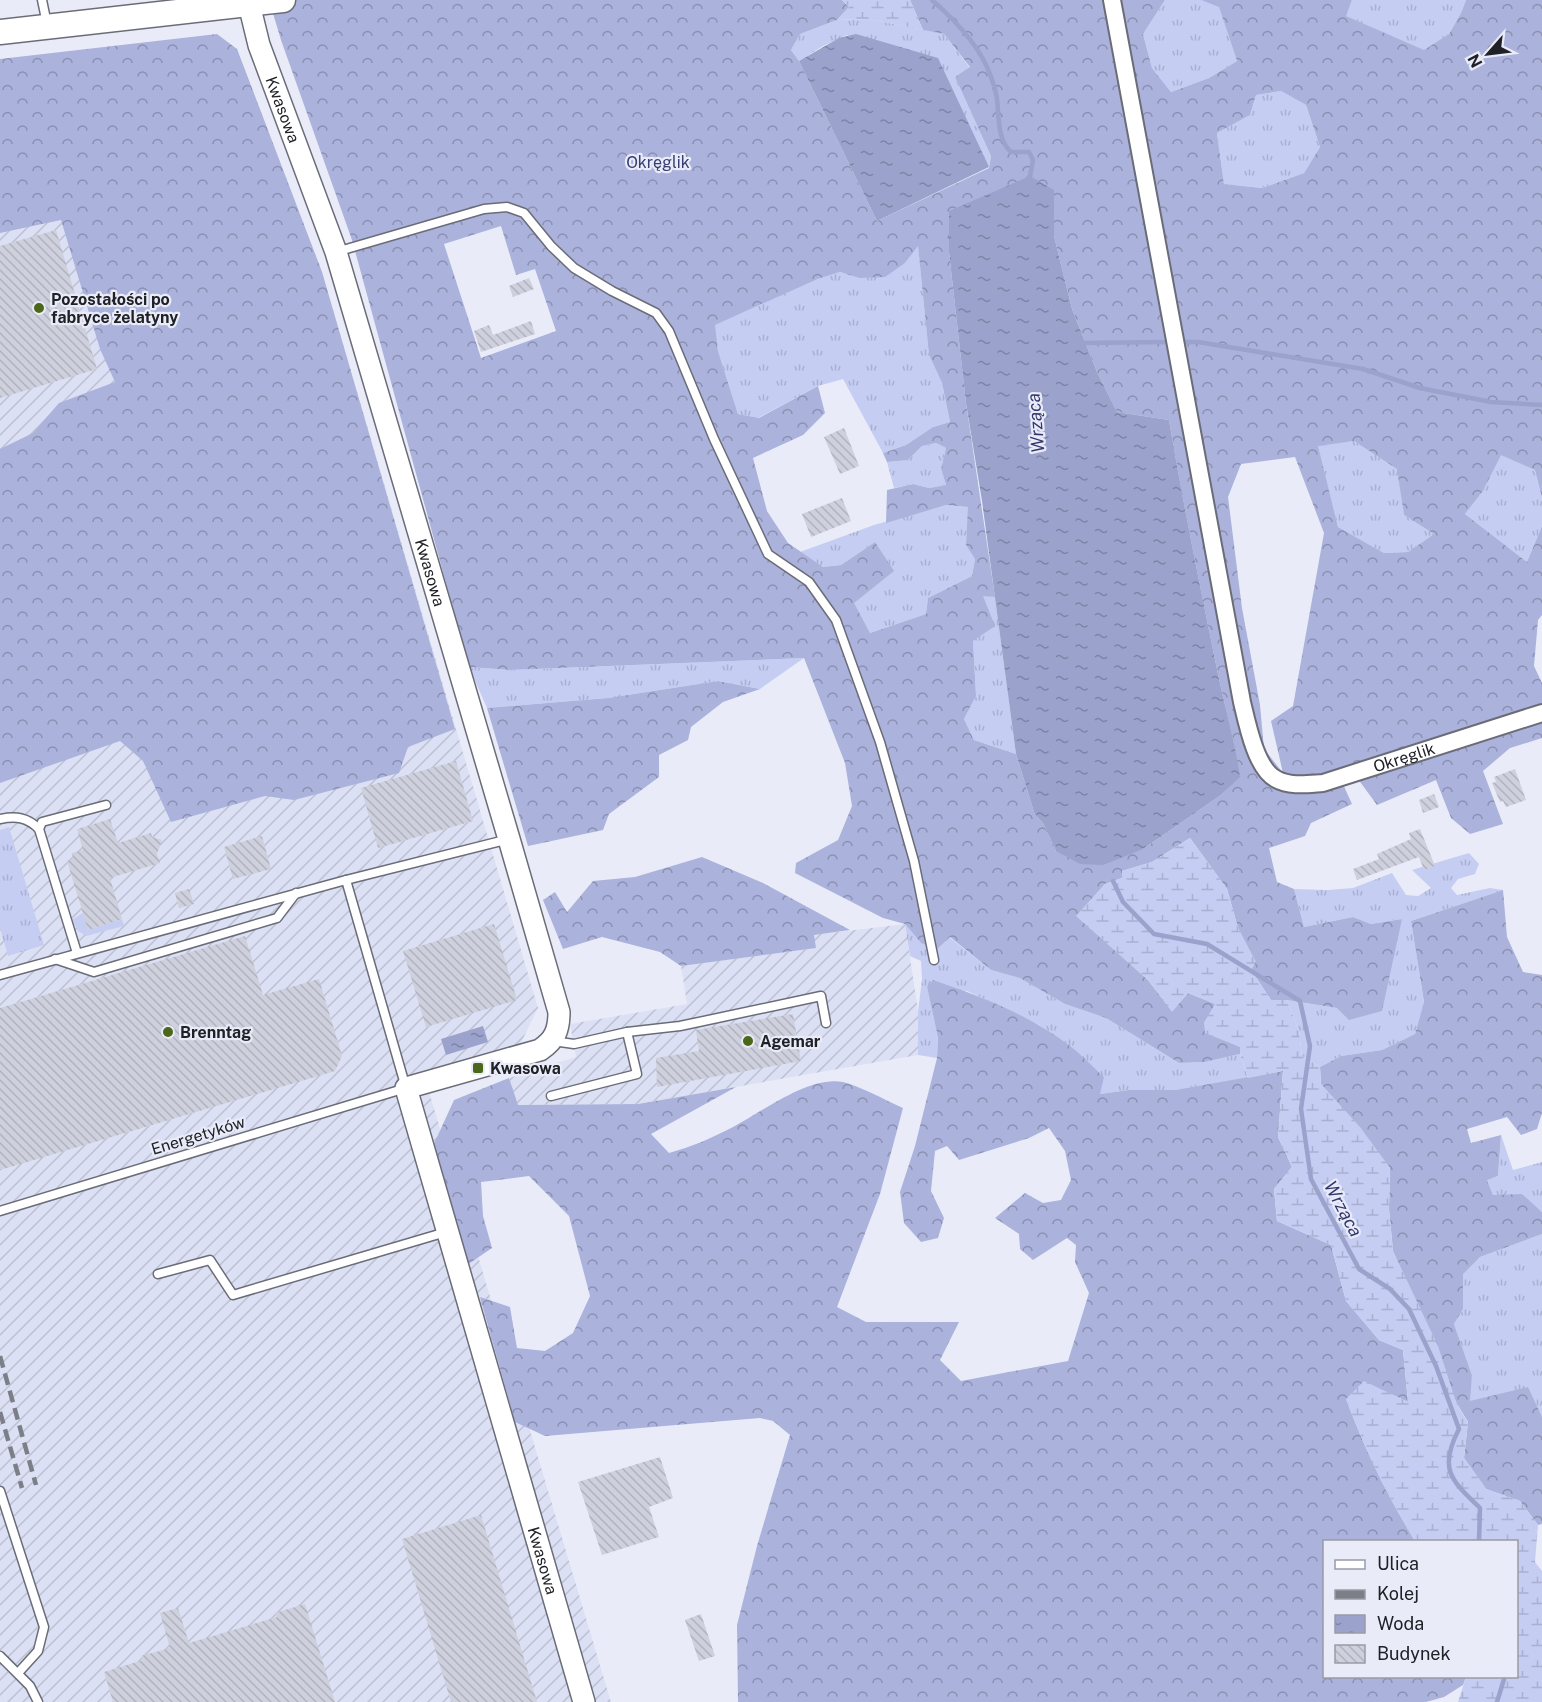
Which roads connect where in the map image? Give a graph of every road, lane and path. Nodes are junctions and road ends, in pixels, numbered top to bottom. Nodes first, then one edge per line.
1 (42, 0) edge
2 (283, 0) edge
3 (1112, 0) edge
4 (249, 4) junction
5 (47, 27) junction
6 (0, 32) edge
7 (336, 252) junction
8 (1542, 713) edge
9 (106, 805) dead end
10 (0, 819) edge
11 (39, 829) junction
12 (509, 839) junction
13 (346, 880) junction
14 (296, 893) junction
15 (77, 953) junction
16 (55, 959) junction
17 (934, 960) dead end
18 (0, 975) edge
19 (826, 1023) dead end
20 (627, 1032) junction
21 (552, 1041) junction
22 (406, 1088) junction
23 (551, 1095) dead end
24 (0, 1211) edge
25 (446, 1232) junction
26 (158, 1274) dead end
27 (0, 1491) edge
28 (0, 1656) edge
29 (18, 1673) junction
30 (38, 1702) edge
31 (584, 1702) edge

1 - 5 lane
2 - 4 main road
3 - 8 street, Okręglik
4 - 5 main road
4 - 7 street, Kwasowa
5 - 6 main road
7 - 12 street, Kwasowa
7 - 17 lane
9 - 11 lane
10 - 11 lane
11 - 15 lane
12 - 13 lane
12 - 21 street, Kwasowa
13 - 14 lane
13 - 22 lane
14 - 15 lane
14 - 16 lane
15 - 16 lane
16 - 18 lane
19 - 20 lane
20 - 21 lane
20 - 23 lane
21 - 22 street
22 - 24 lane, Energetyków
22 - 25 street, Kwasowa
25 - 26 lane
25 - 31 street, Kwasowa
27 - 29 lane
28 - 29 lane
29 - 30 lane

